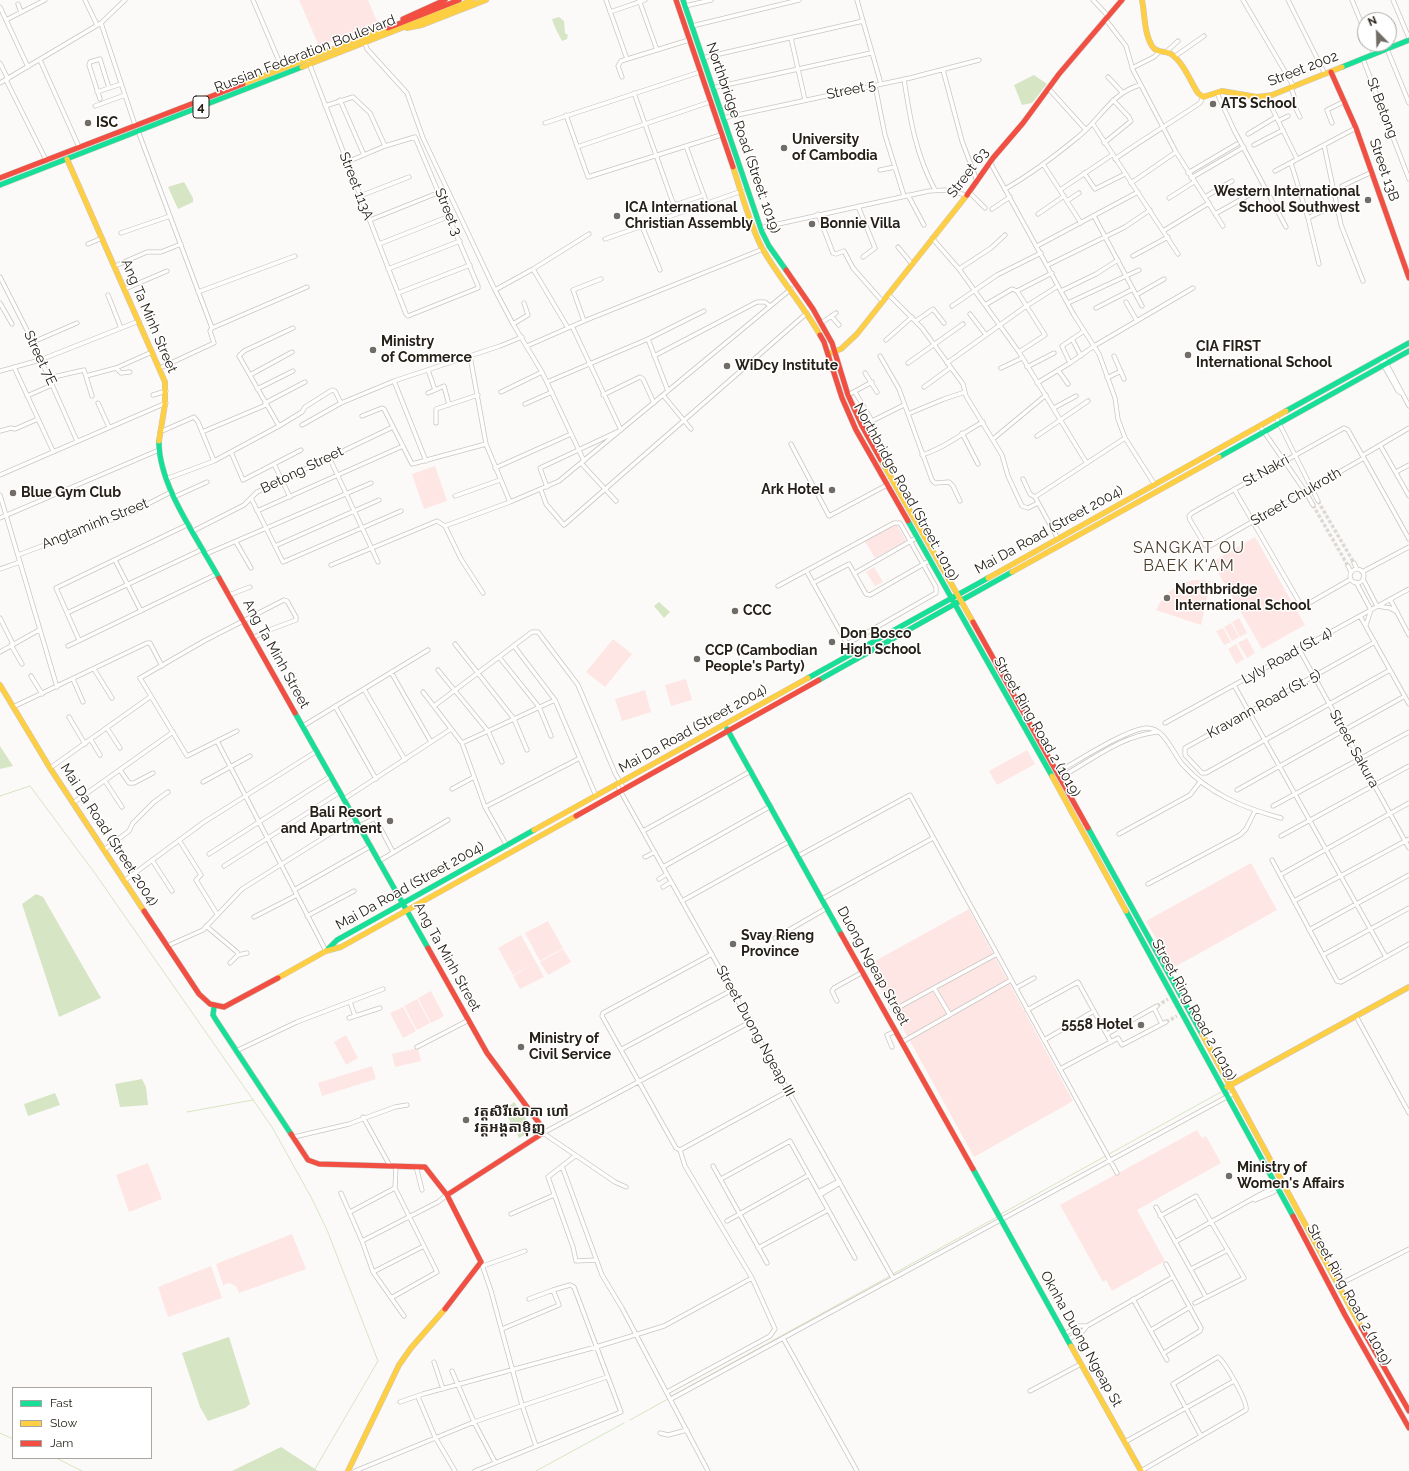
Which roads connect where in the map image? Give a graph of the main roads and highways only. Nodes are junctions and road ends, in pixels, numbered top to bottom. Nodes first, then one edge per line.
1 (445, 0) edge
2 (459, 0) edge
3 (473, 0) edge
4 (486, 0) edge
5 (676, 0) edge
6 (683, 0) edge
7 (1122, 0) edge
8 (1142, 0) edge
9 (398, 23) junction
10 (401, 29) junction
11 (1409, 39) edge
12 (1331, 72) junction
13 (67, 159) junction
14 (17, 171) junction
15 (19, 177) junction
16 (0, 178) edge
17 (0, 185) edge
18 (1408, 275) edge
19 (1409, 342) edge
20 (1409, 351) edge
21 (835, 352) junction
22 (828, 354) junction
23 (1229, 443) junction
24 (1233, 450) junction
25 (1196, 462) junction
26 (1200, 468) junction
27 (957, 596) junction
28 (951, 599) junction
29 (960, 602) junction
30 (954, 606) junction
31 (0, 685) edge
32 (725, 725) junction
33 (729, 731) junction
34 (403, 903) junction
35 (407, 910) junction
36 (326, 951) junction
37 (1409, 988) edge
38 (214, 1007) junction
39 (1230, 1085) junction
40 (1224, 1089) junction
41 (447, 1195) junction
42 (1000, 1218) joint
43 (1409, 1411) edge
44 (1409, 1428) edge
45 (348, 1471) edge
46 (1141, 1471) edge

1 - 9 main road, Russian Federation Boulevard
2 - 9 main road, 4
3 - 10 main road, 4
4 - 10 main road, Russian Federation Boulevard
5 - 22 main road, Northbridge Road (Street: 1019)
6 - 21 main road, Northbridge Road (Street: 1019)
7 - 21 main road, Street 63
8 - 12 main road, Street 2002
9 - 14 main road, Russian Federation Boulevard / 4
10 - 13 main road, Russian Federation Boulevard / 4
11 - 12 main road, Street 2002
12 - 18 main road, Street 13B
13 - 15 main road, Russian Federation Boulevard / 4
13 - 34 main road, Ang Ta Minh Street
14 - 15 main road
14 - 16 main road, Russian Federation Boulevard / 4
15 - 17 main road, Russian Federation Boulevard / 4
19 - 23 main road, Mai Da Road (Street 2004)
20 - 24 main road, Mai Da Road (Street 2004)
21 - 22 main road, Street 63
21 - 27 main road, Northbridge Road (Street: 1019)
22 - 28 main road, Northbridge Road (Street: 1019)
23 - 24 main road
23 - 25 main road, Mai Da Road (Street 2004)
24 - 26 main road, Mai Da Road (Street 2004)
25 - 26 main road
25 - 27 main road, Mai Da Road (Street 2004)
26 - 29 main road, Mai Da Road (Street 2004)
27 - 28 main road, Mai Da Road (Street 2004)
27 - 29 main road, Northbridge Road (Street: 1019)
28 - 30 main road, Northbridge Road (Street: 1019)
28 - 32 main road, Mai Da Road (Street 2004)
29 - 30 main road, Mai Da Road (Street 2004)
29 - 39 main road, Street Ring Road 2 (1019)
30 - 33 main road, Mai Da Road (Street 2004)
30 - 40 main road, Street Ring Road 2 (1019)
31 - 38 main road, Mai Da Road (Street 2004)
32 - 33 main road, Duong Ngeap Street
32 - 34 main road, Mai Da Road (Street 2004)
33 - 35 main road, Mai Da Road (Street 2004)
33 - 42 main road, Duong Ngeap Street
34 - 35 main road, Ang Ta Minh Street
34 - 36 main road, Mai Da Road (Street 2004)
35 - 36 main road, Mai Da Road (Street 2004)
35 - 41 main road, Ang Ta Minh Street
36 - 38 main road, Mai Da Road (Street 2004)
37 - 39 main road
38 - 41 main road
39 - 40 main road
39 - 43 main road, Street Ring Road 2 (1019)
40 - 44 main road, Street Ring Road 2 (1019)
41 - 45 main road
42 - 46 main road, Oknha Duong Ngeap St

